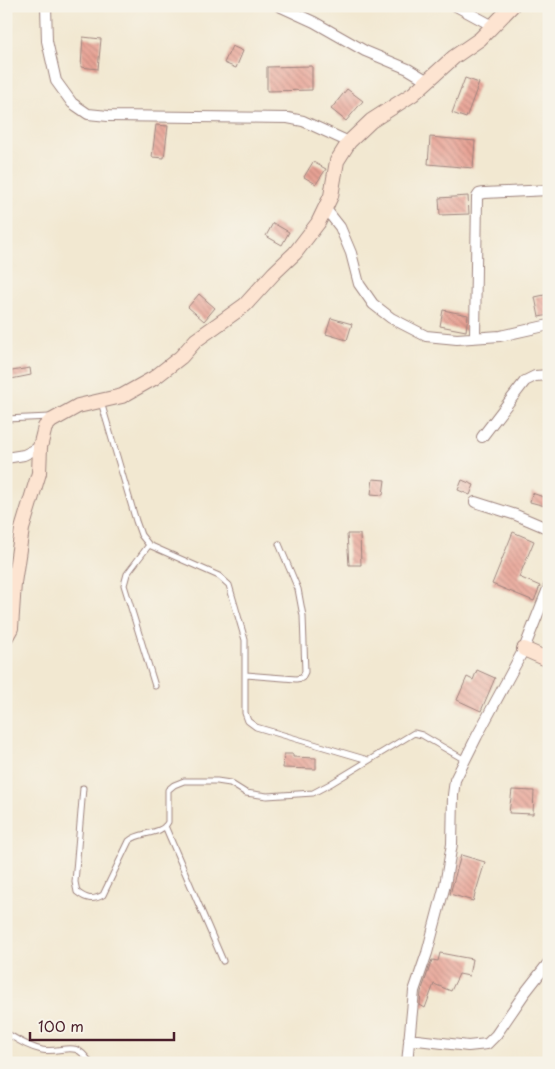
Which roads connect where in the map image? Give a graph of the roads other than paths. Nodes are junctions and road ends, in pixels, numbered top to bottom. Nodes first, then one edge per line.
1 (46, 6) edge
2 (279, 6) edge
3 (456, 6) edge
4 (512, 6) edge
5 (493, 26) junction
6 (428, 81) junction
7 (349, 142) junction
8 (549, 190) edge
9 (325, 208) junction
10 (549, 325) edge
11 (475, 337) junction
12 (549, 375) edge
13 (101, 401) junction
14 (56, 417) junction
15 (6, 419) edge
16 (482, 437) dead end
17 (40, 447) junction
18 (6, 458) edge
19 (475, 502) dead end
20 (549, 528) edge
21 (279, 544) dead end
22 (149, 545) junction
23 (549, 586) edge
24 (6, 637) edge
25 (524, 649) junction
26 (549, 660) edge
27 (246, 675) junction
28 (155, 686) dead end
29 (368, 760) junction
30 (465, 760) junction
31 (83, 788) dead end
32 (165, 826) junction
33 (223, 961) dead end
34 (549, 962) edge
35 (6, 1033) edge
36 (409, 1039) junction
37 (90, 1063) edge
38 (407, 1063) edge

1 - 7 street
2 - 6 street
3 - 5 street
4 - 5 street
5 - 6 street
6 - 7 street
7 - 9 street
8 - 11 street
9 - 11 street
9 - 13 street
10 - 11 street
12 - 16 street
13 - 14 street
13 - 22 lane
14 - 15 lane
14 - 17 street
17 - 18 street
17 - 24 street
19 - 20 street
21 - 27 lane
22 - 27 lane
22 - 28 lane
23 - 25 street
25 - 26 street
25 - 30 street
27 - 29 lane
29 - 30 lane
29 - 32 lane
30 - 36 street
31 - 32 lane
32 - 33 lane
34 - 36 street
35 - 37 lane
36 - 38 street

